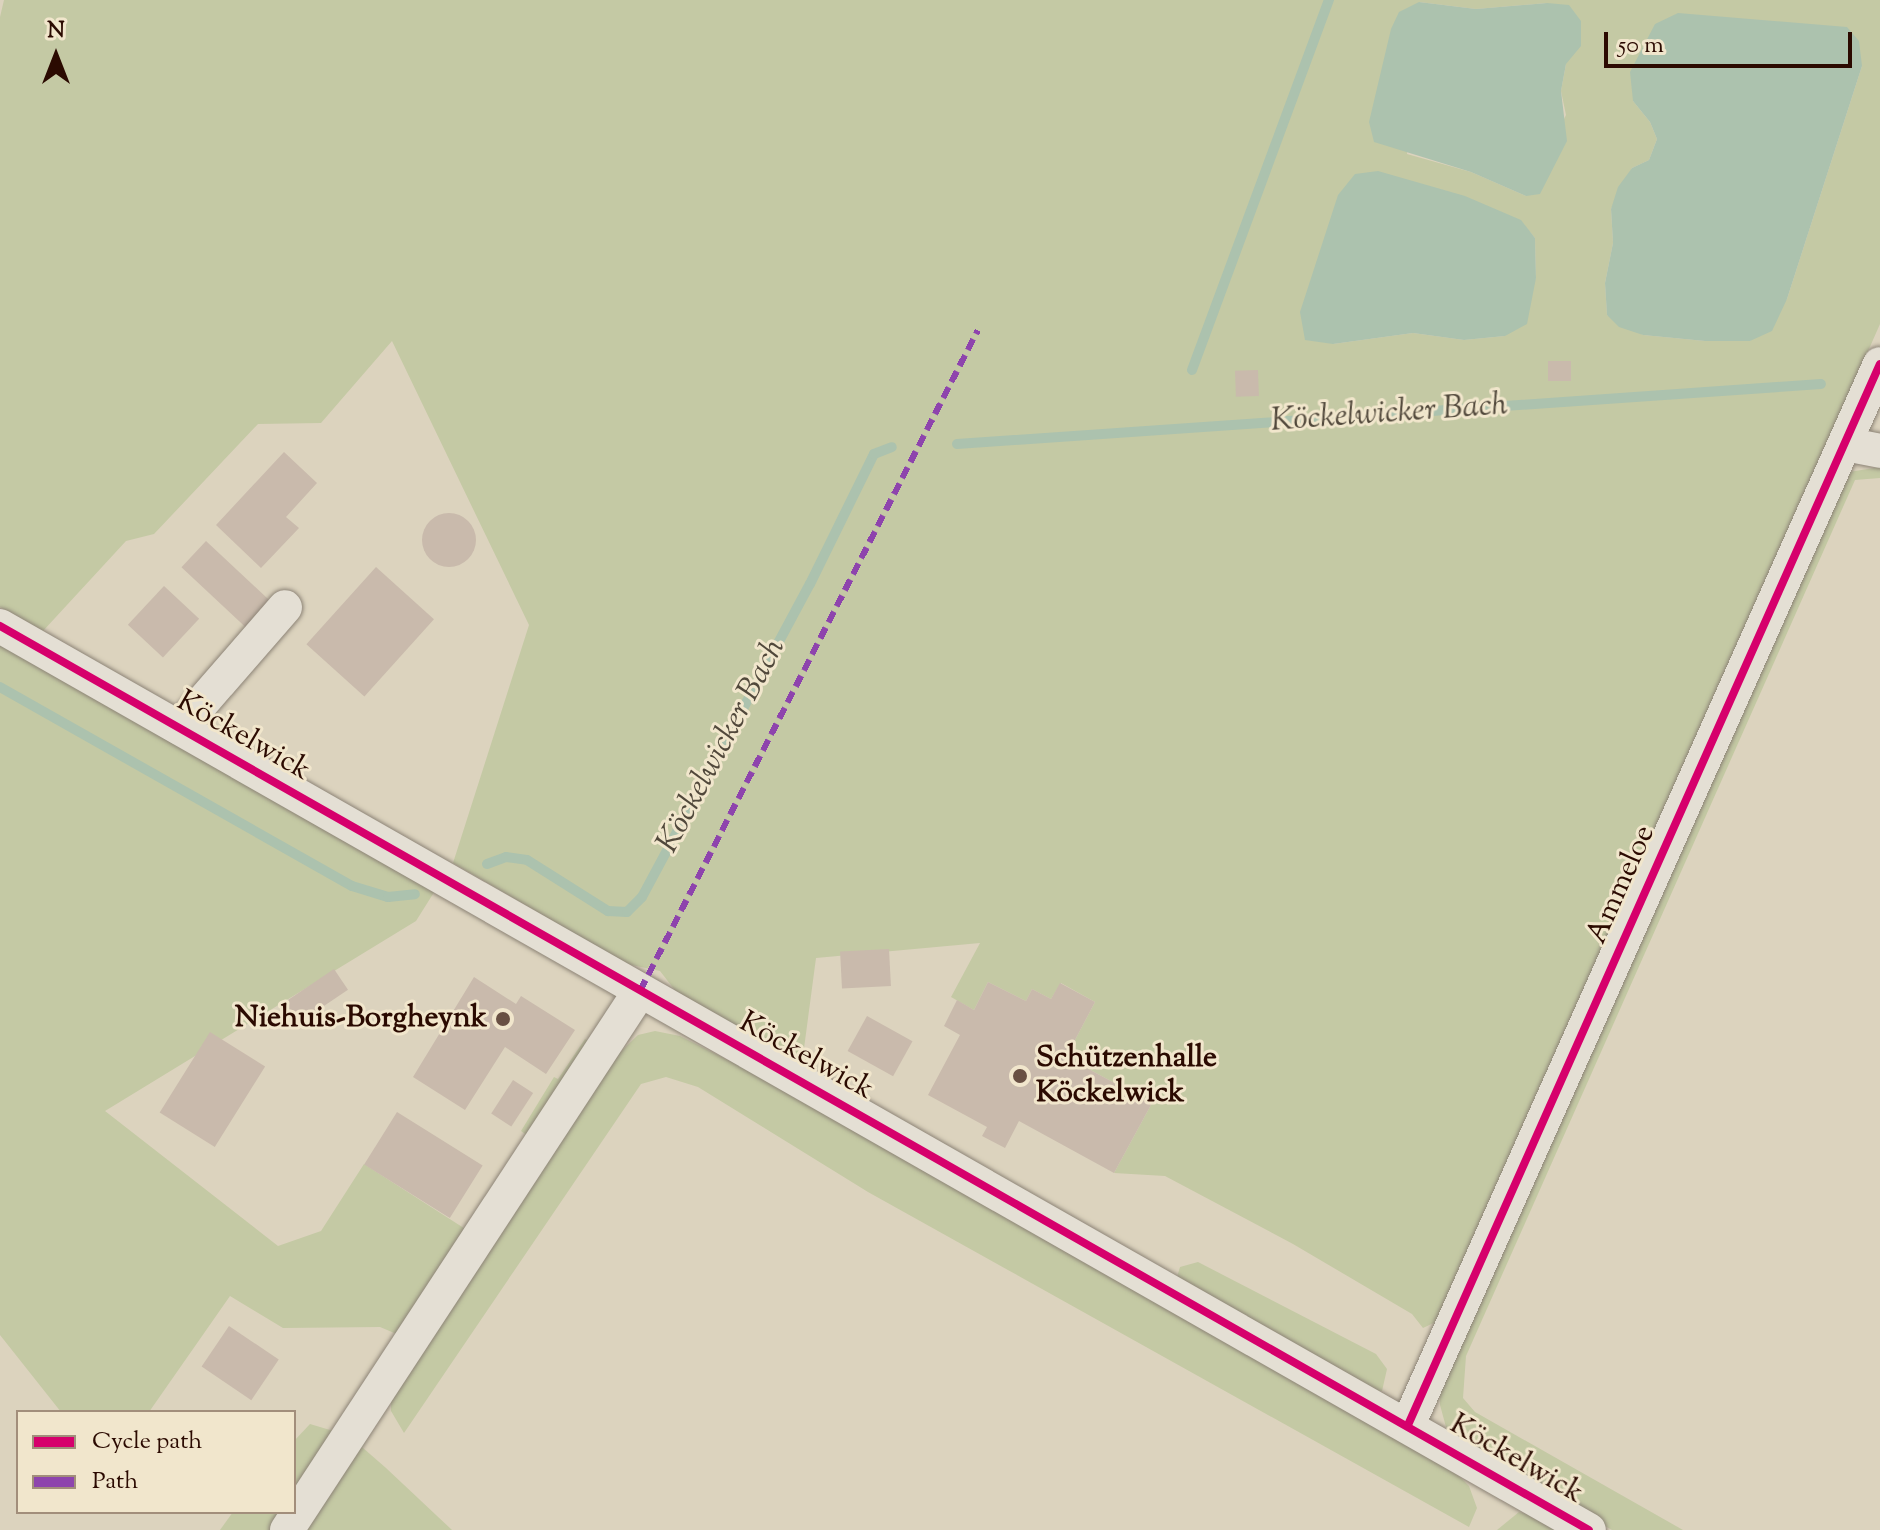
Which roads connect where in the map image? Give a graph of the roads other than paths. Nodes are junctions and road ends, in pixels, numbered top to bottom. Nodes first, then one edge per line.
1 (1880, 364) edge
2 (1845, 444) junction
3 (1880, 451) edge
4 (285, 607) dead end
5 (0, 626) edge
6 (180, 728) junction
7 (640, 991) junction
8 (1408, 1425) junction
9 (287, 1530) edge
10 (1589, 1530) edge

1 - 2 street, Ammeloe
2 - 3 street
2 - 8 street, Ammeloe
4 - 6 street
5 - 6 street, Köckelwick
6 - 7 street, Köckelwick
7 - 8 street, Köckelwick
7 - 9 street
8 - 10 street, Köckelwick

